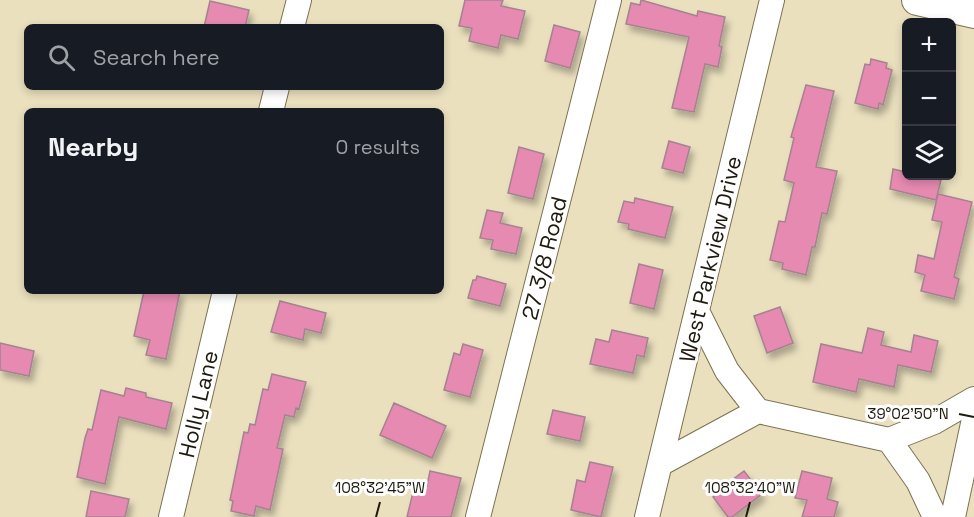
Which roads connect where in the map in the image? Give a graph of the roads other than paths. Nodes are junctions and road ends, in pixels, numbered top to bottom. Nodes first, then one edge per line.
1 (299, 0) edge
2 (609, 0) edge
3 (772, 0) edge
4 (917, 0) edge
5 (974, 13) edge
6 (293, 24) edge
7 (276, 90) edge
8 (272, 108) edge
9 (224, 294) edge
10 (697, 311) junction
11 (974, 399) edge
12 (758, 411) junction
13 (974, 419) edge
14 (889, 440) junction
15 (660, 464) junction
16 (171, 517) edge
17 (478, 517) edge
18 (647, 517) edge
19 (935, 517) edge
20 (952, 517) edge

1 - 6 street
2 - 17 street, 27 3/8 Road
3 - 10 street, West Parkview Drive
4 - 5 main road
7 - 8 street
9 - 16 street, Holly Lane
10 - 12 street
10 - 15 street, West Parkview Drive
11 - 14 street
12 - 14 street
12 - 15 street
13 - 20 street
14 - 19 street
15 - 18 street, West Parkview Drive

